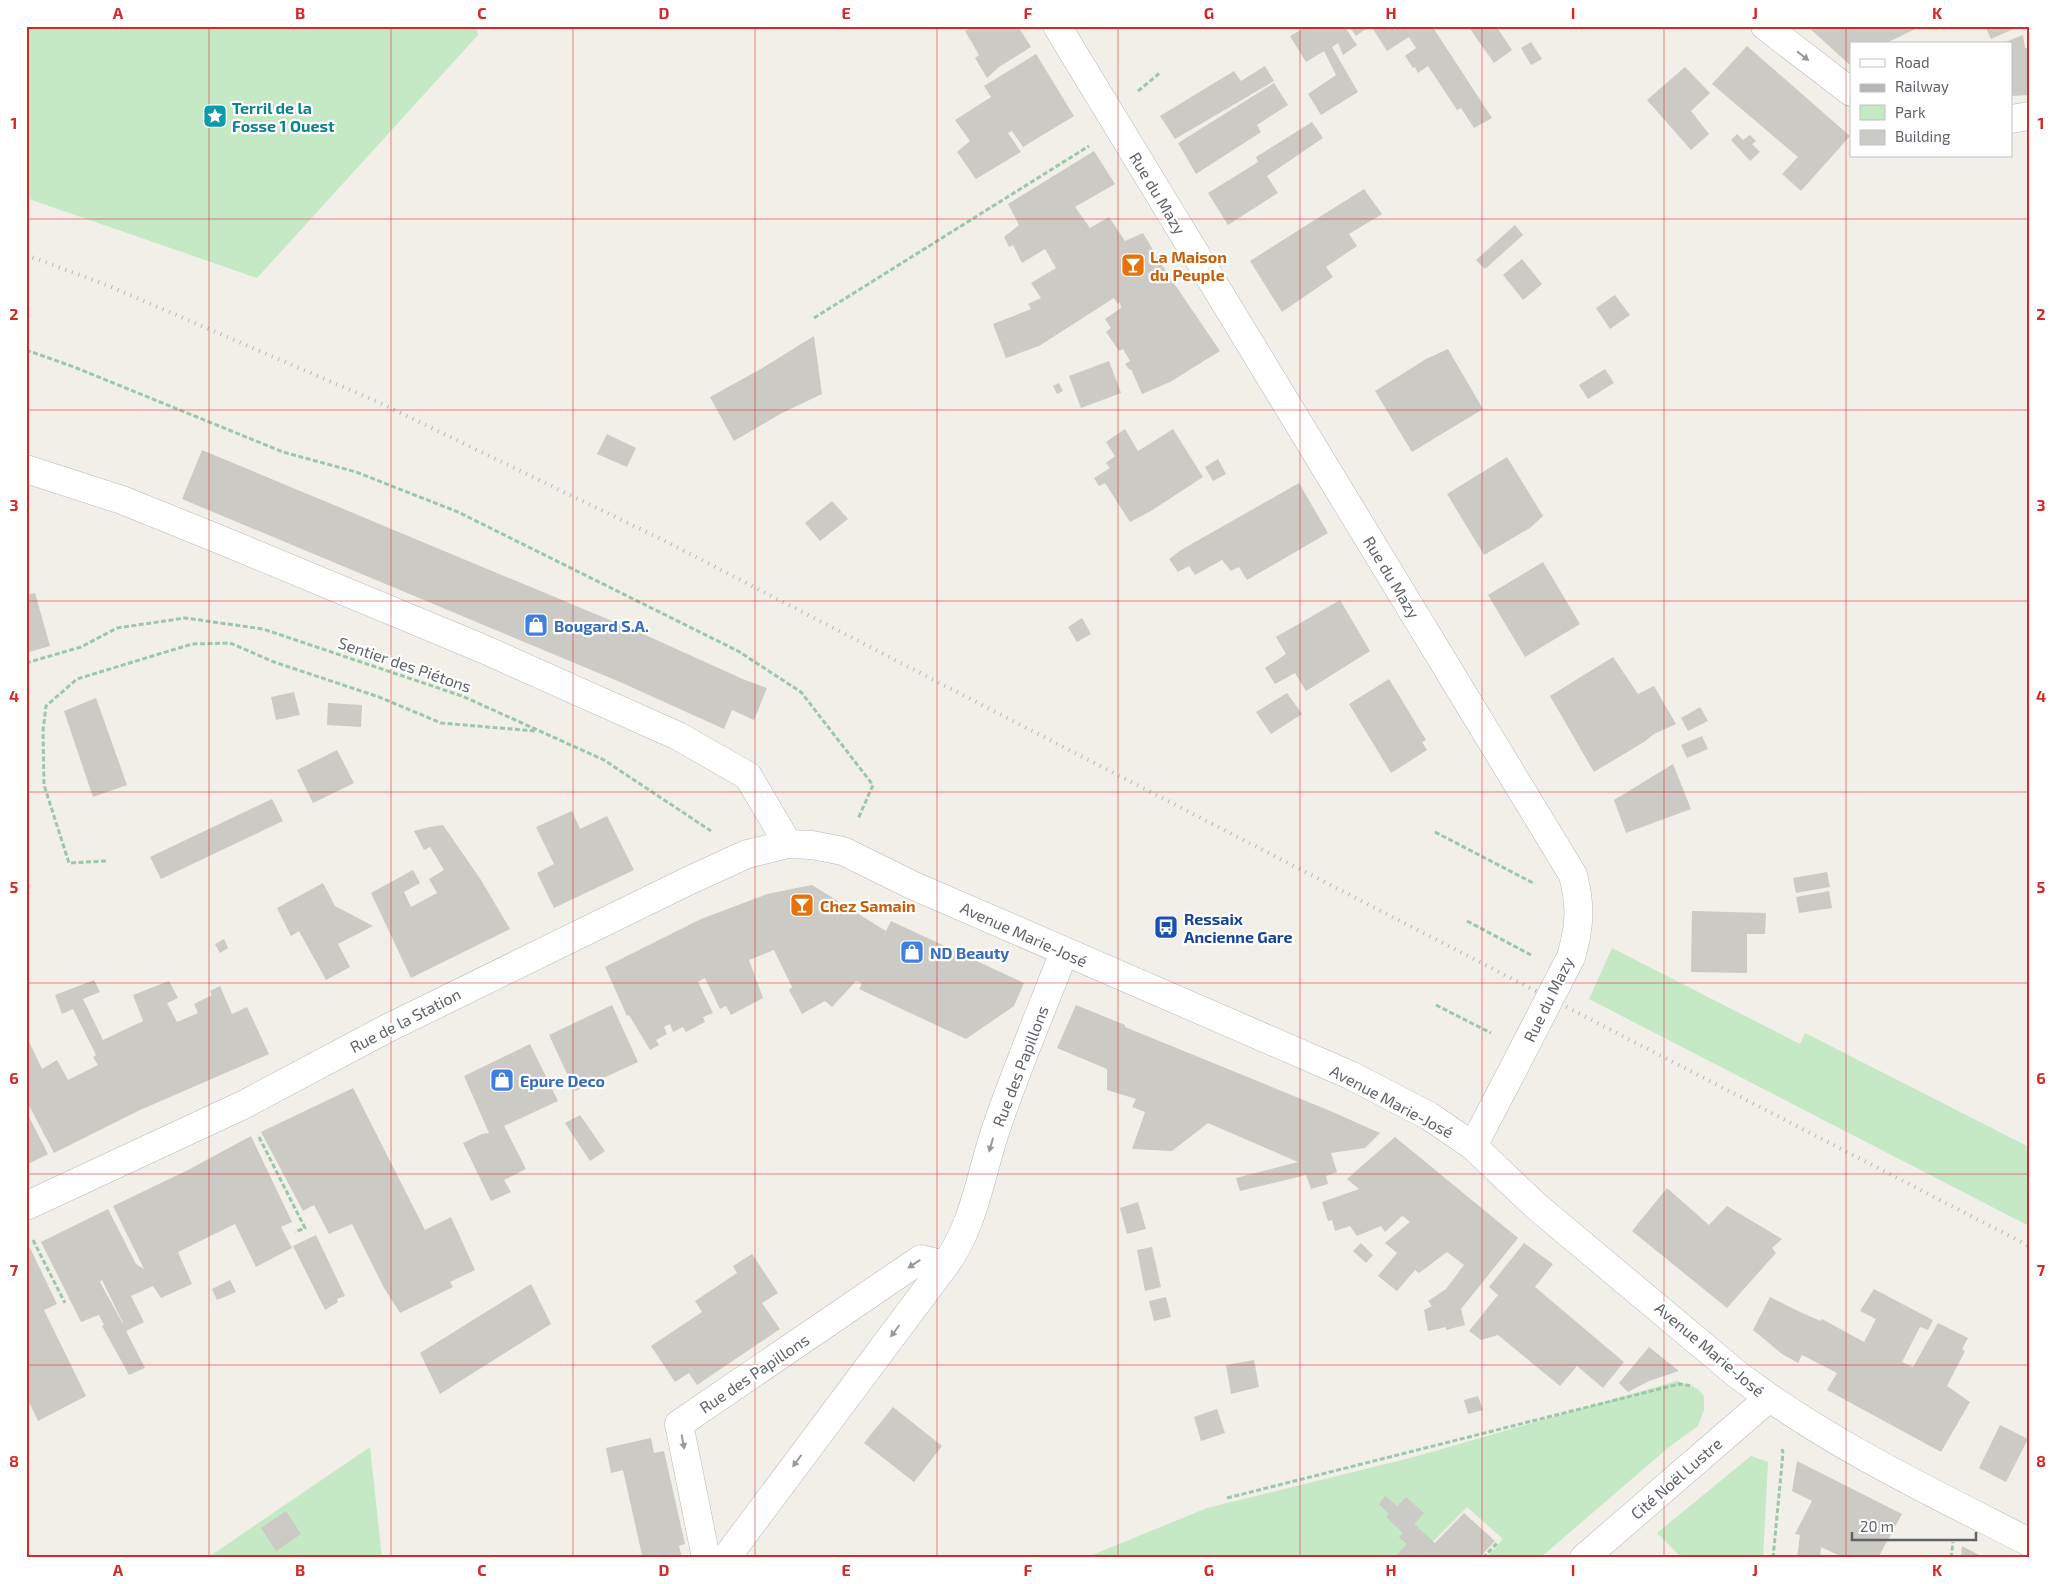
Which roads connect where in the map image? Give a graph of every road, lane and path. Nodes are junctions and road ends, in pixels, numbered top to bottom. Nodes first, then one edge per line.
1 (1057, 26) edge
2 (1765, 26) edge
3 (1850, 91) edge
4 (2029, 116) edge
5 (2012, 119) edge
6 (1119, 128) junction
7 (814, 318) dead end
8 (26, 350) edge
9 (26, 469) edge
10 (26, 663) edge
11 (538, 732) junction
12 (1435, 832) dead end
13 (788, 844) junction
14 (843, 851) junction
15 (747, 854) junction
16 (106, 861) dead end
17 (1579, 897) junction
18 (1467, 921) dead end
19 (1064, 952) junction
20 (1534, 956) dead end
21 (1436, 1004) dead end
22 (1490, 1042) dead end
23 (243, 1105) junction
24 (1473, 1146) junction
25 (26, 1206) edge
26 (295, 1232) dead end
27 (30, 1234) dead end
28 (945, 1265) junction
29 (65, 1303) dead end
30 (1696, 1387) dead end
31 (1769, 1398) junction
32 (1227, 1498) dead end
33 (1498, 1542) dead end
34 (2029, 1542) edge
35 (706, 1558) edge
36 (726, 1558) edge
37 (1483, 1558) edge
38 (1584, 1558) edge
39 (1773, 1558) edge

1 - 6 street, Rue du Mazy
2 -> 3 street
4 - 5 street
6 - 7 path
6 - 17 street, Rue du Mazy
8 - 14 path
9 - 13 street
10 - 11 path, Sentier des Piétons
11 - 15 path, Sentier des Piétons
11 - 16 path
12 - 17 path
13 - 14 street, Avenue Marie-José
13 - 15 street, Rue de la Station
14 - 19 street, Avenue Marie-José
15 - 23 street, Rue de la Station
17 - 24 street, Rue du Mazy, bridge
18 - 20 path
19 - 24 street, Avenue Marie-José
19 -> 28 street, Rue des Papillons
21 - 22 path
23 - 25 street, Rue de la Station
23 - 26 path
24 - 31 street, Avenue Marie-José
27 - 29 path
28 -> 35 street, Rue des Papillons
28 -> 36 street, Rue des Papillons
30 - 32 path
31 - 34 street, Avenue Marie-José
31 - 38 street, Cité Noël Lustre
31 - 39 path
33 - 37 path

